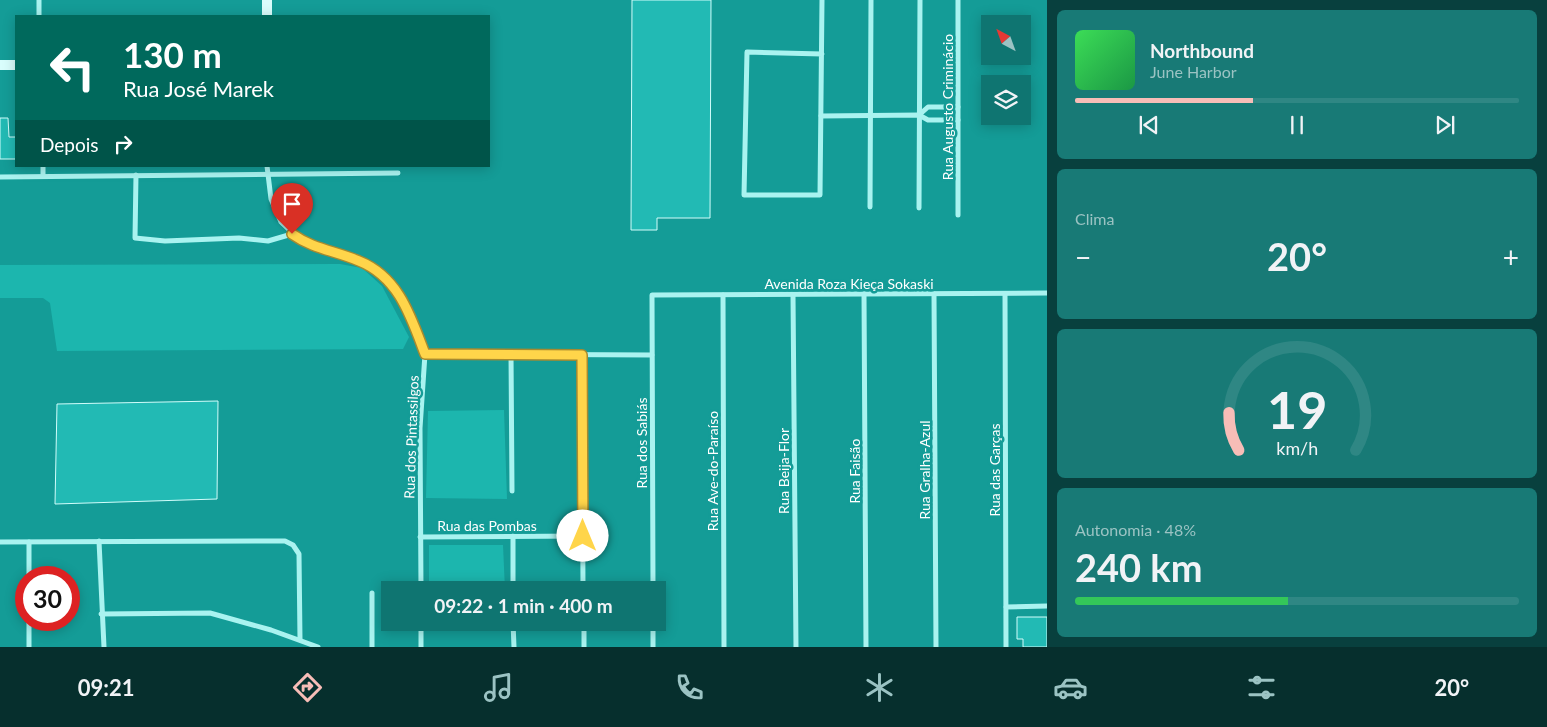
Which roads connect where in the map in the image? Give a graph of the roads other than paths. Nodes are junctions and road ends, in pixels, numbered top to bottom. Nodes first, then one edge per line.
1 (39, 0) edge
2 (267, 0) edge
3 (822, 0) edge
4 (871, 0) edge
5 (920, 0) edge
6 (958, 0) edge
7 (40, 15) edge
8 (267, 15) edge
9 (822, 54) junction
10 (0, 65) edge
11 (15, 65) edge
12 (958, 107) junction
13 (870, 115) junction
14 (919, 115) junction
15 (821, 116) junction
16 (958, 120) junction
17 (43, 167) edge
18 (267, 167) edge
19 (398, 173) dead end
20 (267, 174) junction
21 (0, 176) edge
22 (43, 176) junction
23 (136, 176) junction
24 (870, 207) dead end
25 (919, 208) dead end
26 (958, 215) dead end
27 (292, 234) junction
28 (1047, 293) edge
29 (864, 294) junction
30 (934, 294) junction
31 (1005, 294) junction
32 (652, 295) joint
33 (723, 295) junction
34 (793, 295) junction
35 (425, 354) junction
36 (511, 354) junction
37 (582, 355) junction
38 (652, 355) junction
39 (512, 491) dead end
40 (513, 536) junction
41 (583, 536) junction
42 (420, 537) junction
43 (0, 542) edge
44 (29, 542) junction
45 (99, 542) junction
46 (29, 566) edge
47 (421, 581) edge
48 (513, 581) edge
49 (583, 581) edge
50 (653, 581) edge
51 (372, 594) dead end
52 (1006, 606) junction
53 (1047, 606) edge
54 (101, 614) junction
55 (29, 631) edge
56 (421, 631) edge
57 (513, 631) edge
58 (584, 631) edge
59 (653, 631) edge
60 (300, 640) junction
61 (29, 647) edge
62 (104, 647) edge
63 (318, 647) edge
64 (372, 647) edge
65 (421, 647) edge
66 (514, 647) edge
67 (584, 647) edge
68 (653, 647) edge
69 (724, 647) edge
70 (796, 647) edge
71 (866, 647) edge
72 (936, 647) edge
73 (1006, 647) edge

1 - 7 street
2 - 8 main road
3 - 9 street
4 - 13 street
5 - 14 street
6 - 12 street, Rua Augusto Criminácio
9 - 15 street
9 - 15 street
10 - 11 main road
12 - 14 street
12 - 16 street, Rua Augusto Criminácio
13 - 14 street
13 - 15 street
13 - 24 street
14 - 16 street
14 - 25 street
16 - 26 street, Rua Augusto Criminácio
17 - 22 street
18 - 20 street
19 - 20 street
20 - 23 street
20 - 27 street
21 - 22 street
22 - 23 street
23 - 27 street
27 - 35 street, Rua dos Pintassilgos
28 - 31 street, Avenida Roza Kieça Sokaski
29 - 30 street, Avenida Roza Kieça Sokaski
29 - 34 street, Avenida Roza Kieça Sokaski
29 - 71 street, Rua Faisão
30 - 31 street, Avenida Roza Kieça Sokaski
30 - 72 street, Rua Gralha-Azul
31 - 52 street, Rua das Garças
32 - 33 street, Avenida Roza Kieça Sokaski
32 - 38 street, Rua dos Sabiás
33 - 34 street, Avenida Roza Kieça Sokaski
33 - 69 street, Rua Ave-do-Paraíso
34 - 70 street, Rua Beija-Flor
35 - 36 street
35 - 42 street, Rua dos Pintassilgos
36 - 37 street
36 - 39 street
37 - 38 street
37 - 41 street
38 - 50 street, Rua dos Sabiás
40 - 41 street, Rua das Pombas
40 - 42 street, Rua das Pombas
40 - 48 street
41 - 49 street
42 - 47 street, Rua dos Pintassilgos
43 - 44 street
44 - 45 street
44 - 46 street
45 - 54 street
45 - 60 street
51 - 64 street
52 - 53 street
52 - 73 street, Rua das Garças
54 - 60 street
54 - 62 street
55 - 61 street
56 - 65 street
57 - 66 street
58 - 67 street
59 - 68 street
60 - 63 street

